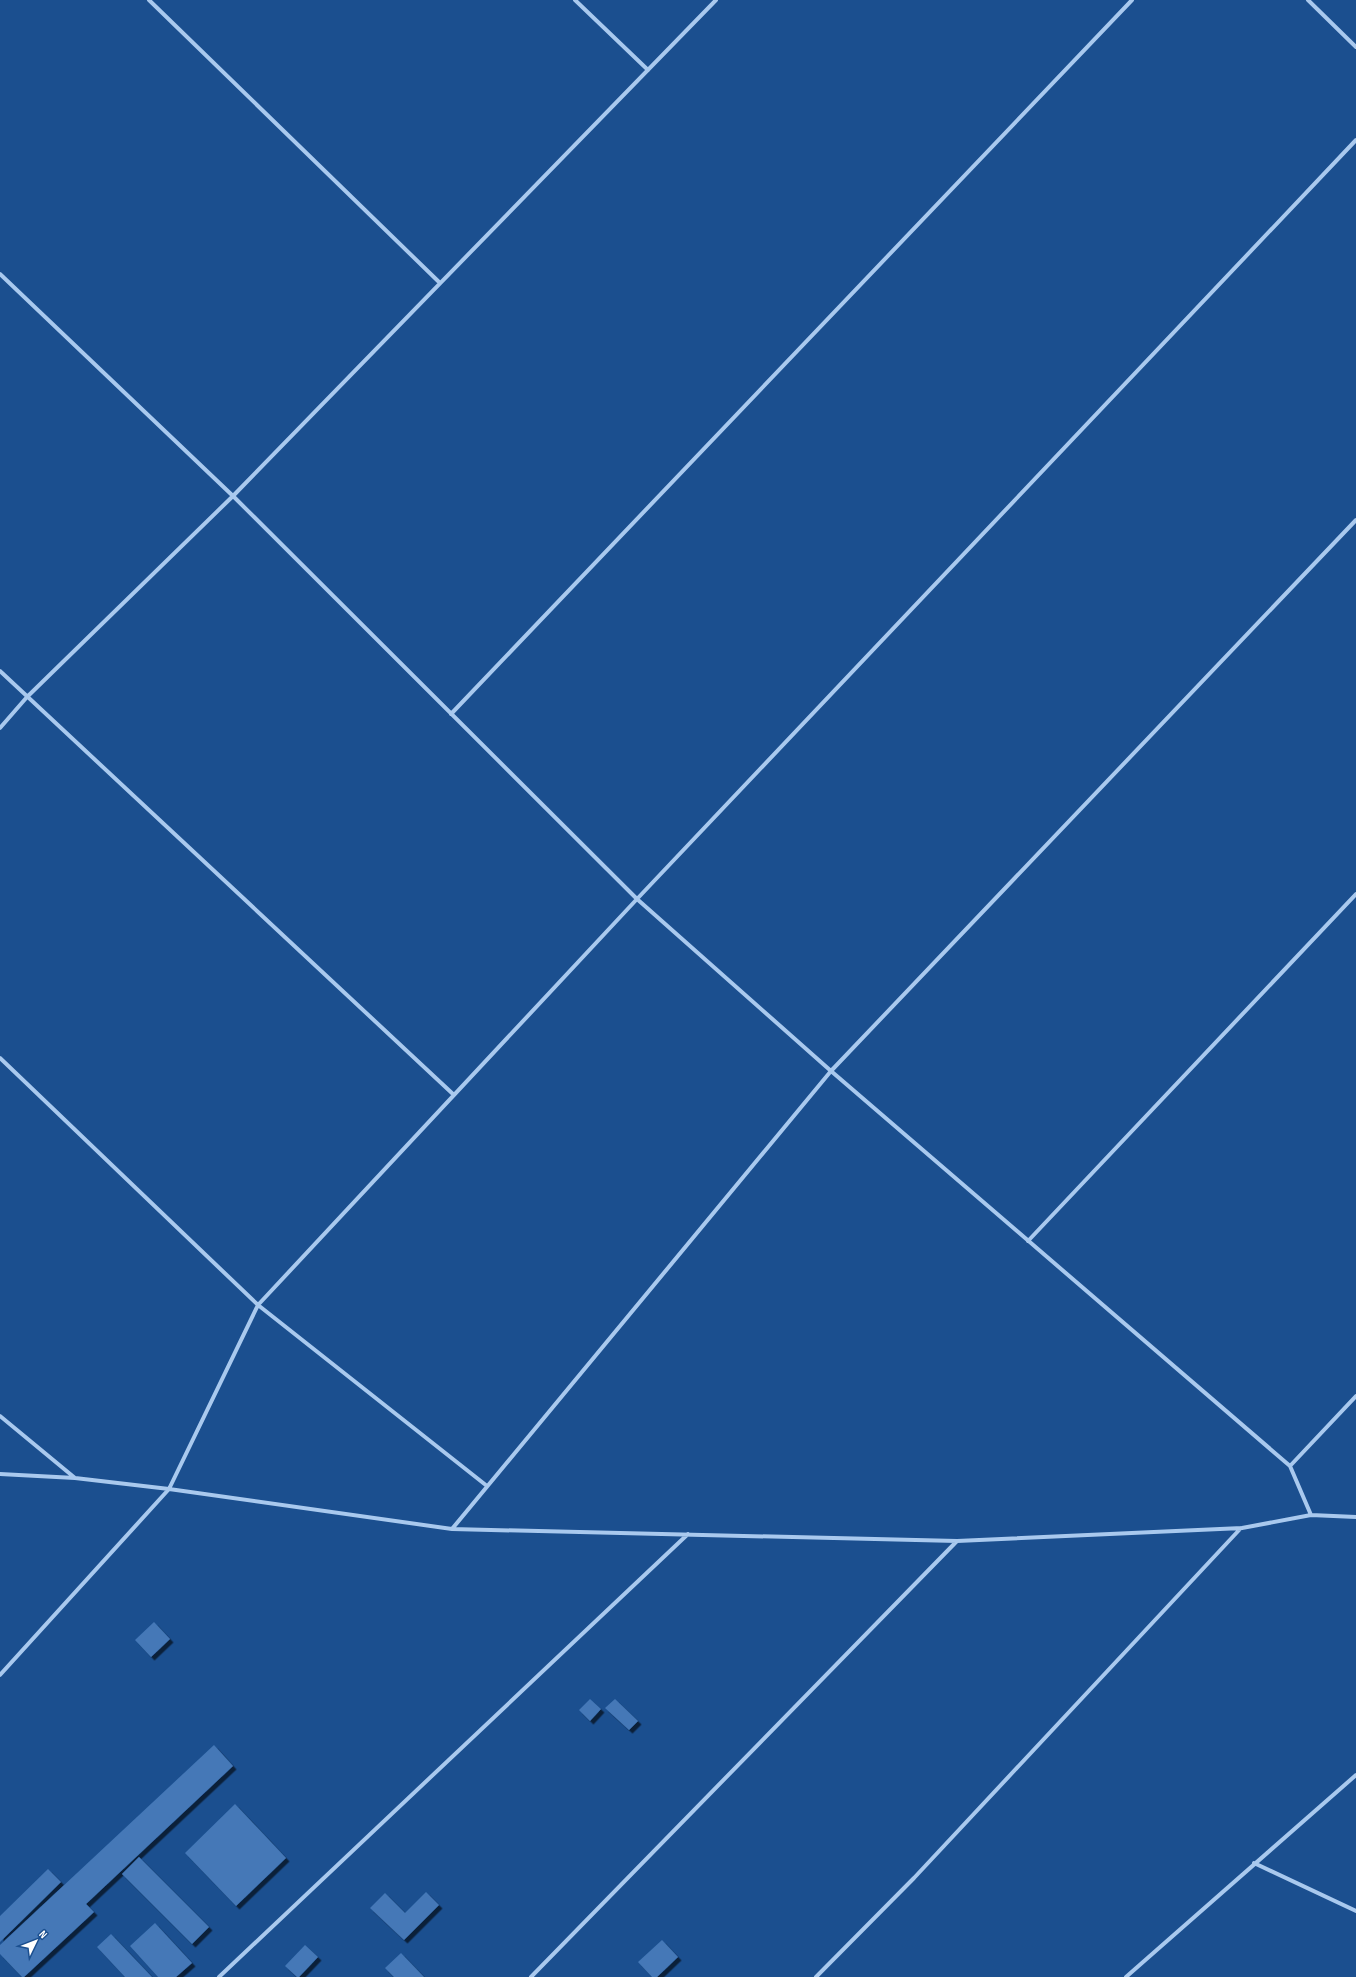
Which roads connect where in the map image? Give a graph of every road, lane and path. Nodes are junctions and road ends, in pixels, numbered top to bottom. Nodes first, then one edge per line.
1 (149, 0) edge
2 (575, 0) edge
3 (716, 0) edge
4 (1132, 0) edge
5 (1308, 0) edge
6 (1356, 47) edge
7 (648, 70) junction
8 (1356, 140) edge
9 (0, 274) edge
10 (440, 283) junction
11 (233, 496) junction
12 (1356, 520) edge
13 (0, 671) edge
14 (27, 697) junction
15 (452, 714) junction
16 (0, 728) edge
17 (1356, 894) edge
18 (637, 899) junction
19 (0, 1058) edge
20 (831, 1071) junction
21 (454, 1095) junction
22 (1028, 1241) junction
23 (258, 1305) junction
24 (1356, 1396) edge
25 (0, 1416) edge
26 (1290, 1466) junction
27 (0, 1474) edge
28 (75, 1478) junction
29 (487, 1486) junction
30 (169, 1489) junction
31 (1311, 1515) junction
32 (1356, 1517) edge
33 (1242, 1528) junction
34 (452, 1529) junction
35 (688, 1534) junction
36 (957, 1541) junction
37 (0, 1675) edge
38 (1356, 1775) edge
39 (1254, 1863) junction
40 (1356, 1911) edge
41 (219, 1977) edge
42 (531, 1977) edge
43 (816, 1977) edge
44 (1126, 1977) edge

1 - 10 street
2 - 7 street
3 - 7 street
4 - 15 street
5 - 6 street
7 - 10 street
8 - 18 street
9 - 11 street
10 - 11 street
11 - 14 street
11 - 15 street
12 - 20 street
13 - 14 street
14 - 16 street
14 - 21 street
15 - 18 street
17 - 22 street
18 - 20 street
18 - 21 street
19 - 23 street
20 - 22 street
20 - 29 street
21 - 23 street
22 - 26 street
23 - 29 street
23 - 30 street
24 - 26 street
25 - 28 street
26 - 31 street
27 - 28 street
28 - 30 street
29 - 34 street
30 - 34 street
30 - 37 street
31 - 32 street
31 - 33 street
33 - 36 street
33 - 43 street
34 - 35 street
35 - 36 street
35 - 41 street
36 - 42 street
38 - 39 street
39 - 40 street
39 - 44 street

